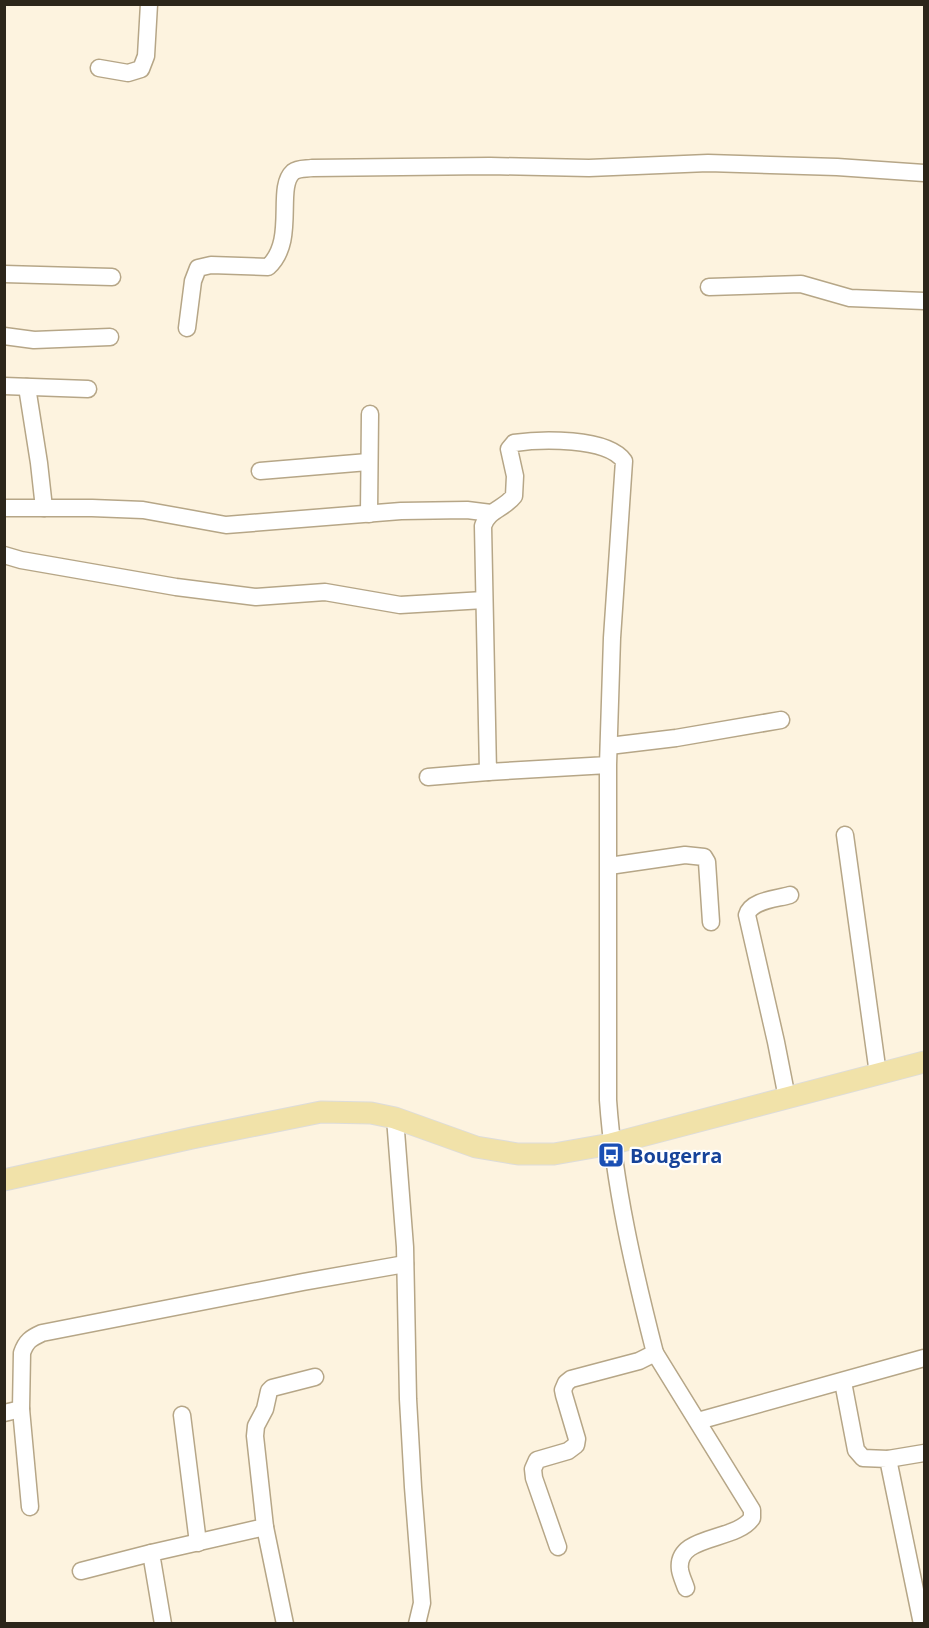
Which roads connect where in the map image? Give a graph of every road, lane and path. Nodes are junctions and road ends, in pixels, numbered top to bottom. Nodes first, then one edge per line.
1 (149, 4) edge
2 (99, 68) dead end
3 (924, 172) edge
4 (4, 274) edge
5 (112, 277) dead end
6 (709, 287) dead end
7 (924, 301) edge
8 (187, 328) dead end
9 (4, 336) edge
10 (110, 337) dead end
11 (4, 386) edge
12 (27, 387) junction
13 (88, 389) dead end
14 (370, 414) dead end
15 (368, 462) junction
16 (260, 471) dead end
17 (4, 508) edge
18 (44, 508) junction
19 (491, 513) junction
20 (369, 514) junction
21 (4, 555) edge
22 (484, 600) junction
23 (781, 720) dead end
24 (609, 746) junction
25 (608, 765) junction
26 (488, 772) junction
27 (428, 777) dead end
28 (844, 835) dead end
29 (609, 866) junction
30 (790, 895) dead end
31 (711, 922) dead end
32 (924, 1062) edge
33 (878, 1074) junction
34 (787, 1098) junction
35 (395, 1118) junction
36 (611, 1144) junction
37 (4, 1180) edge
38 (405, 1264) junction
39 (655, 1353) junction
40 (924, 1358) edge
41 (315, 1377) dead end
42 (843, 1382) junction
43 (13, 1411) edge
44 (182, 1415) dead end
45 (698, 1421) junction
46 (924, 1453) edge
47 (888, 1459) junction
48 (30, 1507) dead end
49 (265, 1527) junction
50 (198, 1543) junction
51 (558, 1547) dead end
52 (151, 1553) junction
53 (81, 1571) dead end
54 (686, 1588) dead end
55 (163, 1623) edge
56 (285, 1623) edge
57 (417, 1623) edge
58 (922, 1623) edge

1 - 2 street
3 - 8 street
4 - 5 street
6 - 7 street
9 - 10 street
11 - 12 street
12 - 13 street
12 - 18 street
14 - 15 street
15 - 16 street
15 - 20 street
17 - 18 street
18 - 20 street
19 - 20 street
19 - 22 street
19 - 24 street
21 - 22 street
22 - 26 street
23 - 24 street
24 - 25 street
25 - 26 street
25 - 29 street
26 - 27 street
28 - 33 street
29 - 31 street
29 - 36 street
30 - 34 street
32 - 33 main road
33 - 34 main road
34 - 36 main road
35 - 36 main road
35 - 37 main road
35 - 38 street
36 - 39 street
38 - 43 street
38 - 57 street
39 - 45 street
39 - 51 street
40 - 42 street
41 - 49 street
42 - 45 street
42 - 47 street
43 - 48 street
44 - 50 street
45 - 54 street
46 - 47 street
47 - 58 street
49 - 50 street
49 - 56 street
50 - 52 street
52 - 53 street
52 - 55 street

